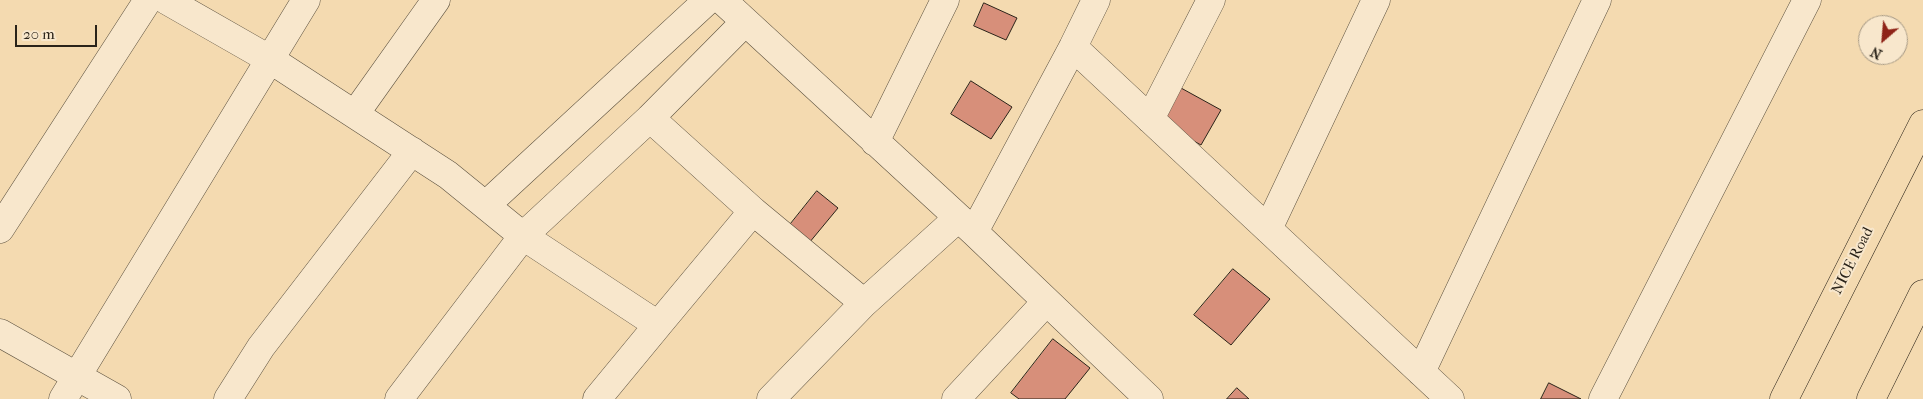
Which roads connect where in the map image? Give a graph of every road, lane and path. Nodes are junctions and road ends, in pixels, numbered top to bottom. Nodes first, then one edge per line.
1 (148, 0) edge
2 (166, 0) edge
3 (306, 0) edge
4 (436, 0) edge
5 (708, 0) edge
6 (722, 0) edge
7 (945, 0) edge
8 (1096, 0) edge
9 (1211, 0) edge
10 (1376, 0) edge
11 (1597, 0) edge
12 (1807, 0) edge
13 (745, 22) junction
14 (1073, 47) junction
15 (270, 60) junction
16 (355, 114) junction
17 (650, 118) junction
18 (1150, 118) junction
19 (1923, 124) edge
20 (875, 142) junction
21 (412, 151) junction
22 (486, 205) junction
23 (753, 211) junction
24 (966, 225) junction
25 (0, 229) edge
26 (1268, 229) junction
27 (524, 236) junction
28 (1923, 294) edge
29 (1046, 302) junction
30 (864, 303) junction
31 (658, 325) junction
32 (0, 334) edge
33 (1420, 372) junction
34 (76, 376) junction
35 (63, 399) edge
36 (117, 399) edge
37 (228, 399) edge
38 (399, 399) edge
39 (598, 399) edge
40 (771, 399) edge
41 (956, 399) edge
42 (1149, 399) edge
43 (1450, 399) edge
44 (1603, 399) edge
45 (1784, 399) edge
46 (1871, 399) edge

1 - 25 street
2 - 15 street
3 - 15 street
4 - 16 street
5 - 22 street
6 - 13 street
7 - 20 street
8 - 14 street
9 - 18 street
10 - 26 street
11 - 33 street
12 - 44 street
13 - 17 street
13 - 20 street
14 - 18 street
14 - 24 street
15 - 16 street
15 - 34 street
16 - 21 street
17 - 23 street
17 - 27 street
18 - 26 street
19 - 45 highway, NICE Road
20 - 24 street
21 - 22 street
21 - 37 street
22 - 27 street
23 - 30 street
23 - 31 street
24 - 29 street
24 - 30 street
26 - 33 street
27 - 31 street
27 - 38 street
28 - 46 highway
29 - 41 street
29 - 42 street
30 - 40 street
31 - 39 street
32 - 34 street
33 - 43 street
34 - 35 street
34 - 36 street

